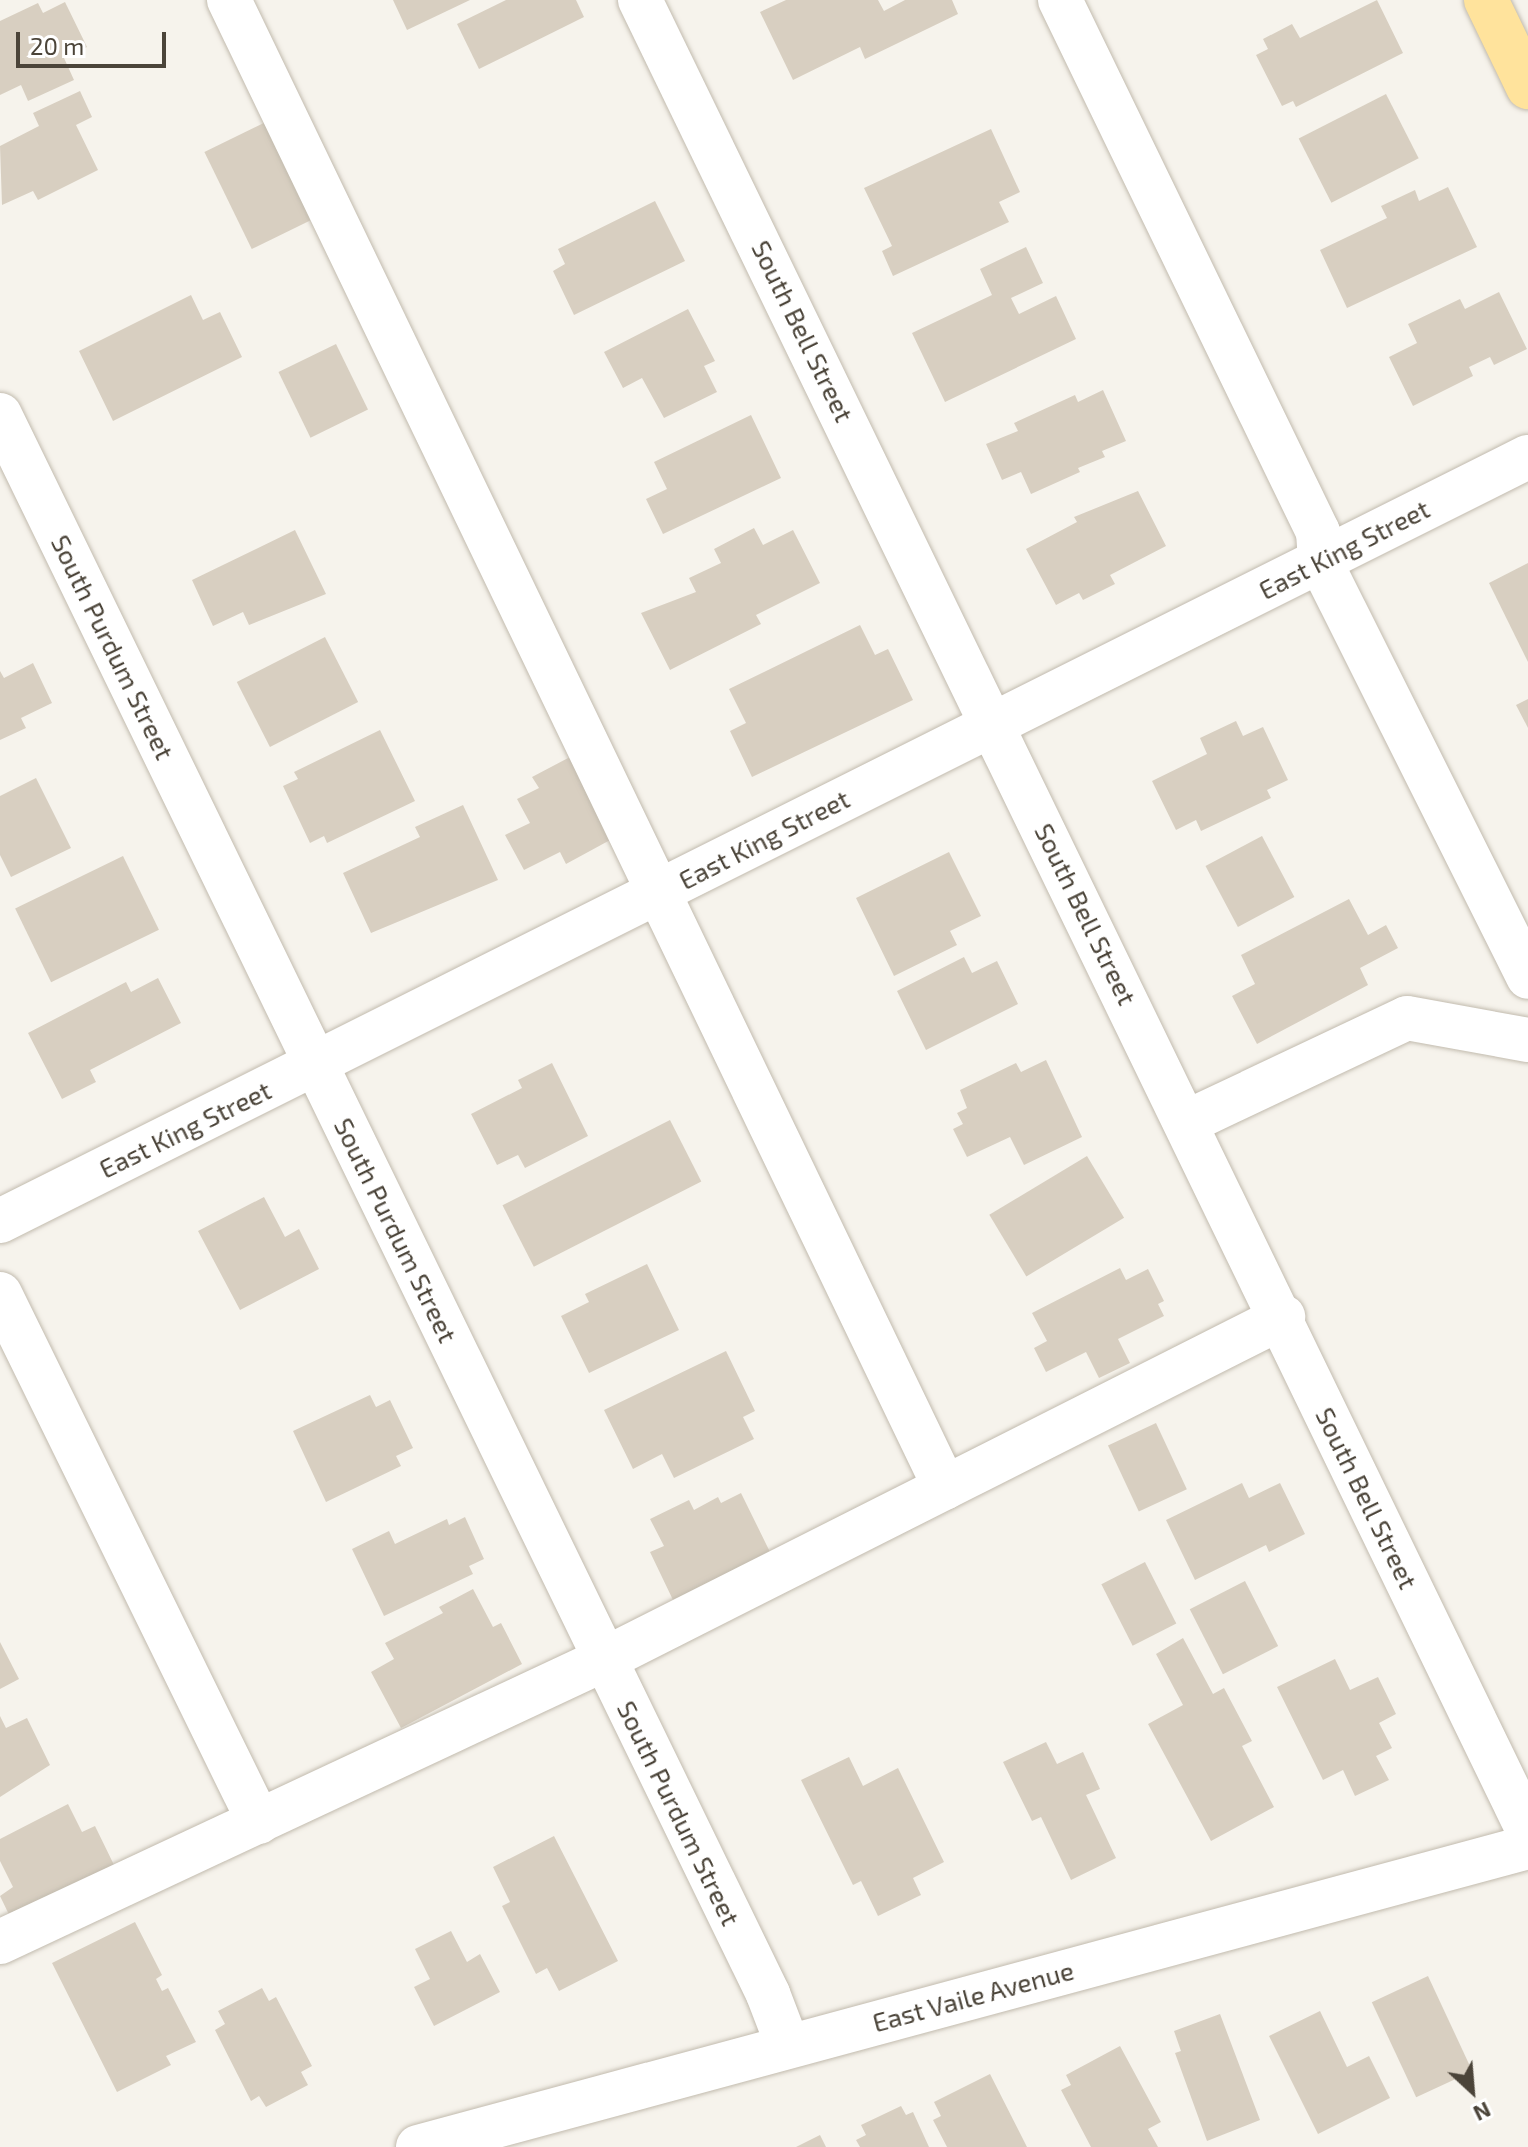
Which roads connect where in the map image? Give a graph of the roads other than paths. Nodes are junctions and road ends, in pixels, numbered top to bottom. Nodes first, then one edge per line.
1 (229, 0) edge
2 (640, 0) edge
3 (1060, 0) edge
4 (1486, 0) edge
5 (1528, 87) edge
6 (0, 415) edge
7 (1528, 457) edge
8 (1320, 561) junction
9 (993, 725) junction
10 (658, 892) junction
11 (1528, 977) edge
12 (1528, 1040) edge
13 (317, 1063) junction
14 (1187, 1122) junction
15 (0, 1221) edge
16 (0, 1294) edge
17 (1283, 1317) junction
18 (945, 1488) junction
19 (603, 1660) junction
20 (259, 1822) junction
21 (1528, 1830) edge
22 (1528, 1847) edge
23 (0, 1942) edge
24 (788, 2046) junction
25 (418, 2147) edge

1 - 10 street
2 - 9 street, South Bell Street
3 - 8 street
4 - 5 main road
6 - 13 street, South Purdum Street
7 - 8 street, East King Street
8 - 9 street, East King Street
8 - 11 street
9 - 10 street, East King Street
9 - 14 street, South Bell Street
10 - 13 street, East King Street
10 - 18 street
12 - 14 street
13 - 15 street, East King Street
13 - 19 street, South Purdum Street
14 - 17 street, South Bell Street
16 - 20 street
17 - 18 street
17 - 21 street, South Bell Street
18 - 19 street
19 - 20 street
19 - 24 street, South Purdum Street
20 - 23 street
22 - 24 street, East Vaile Avenue
24 - 25 street, East Vaile Avenue

